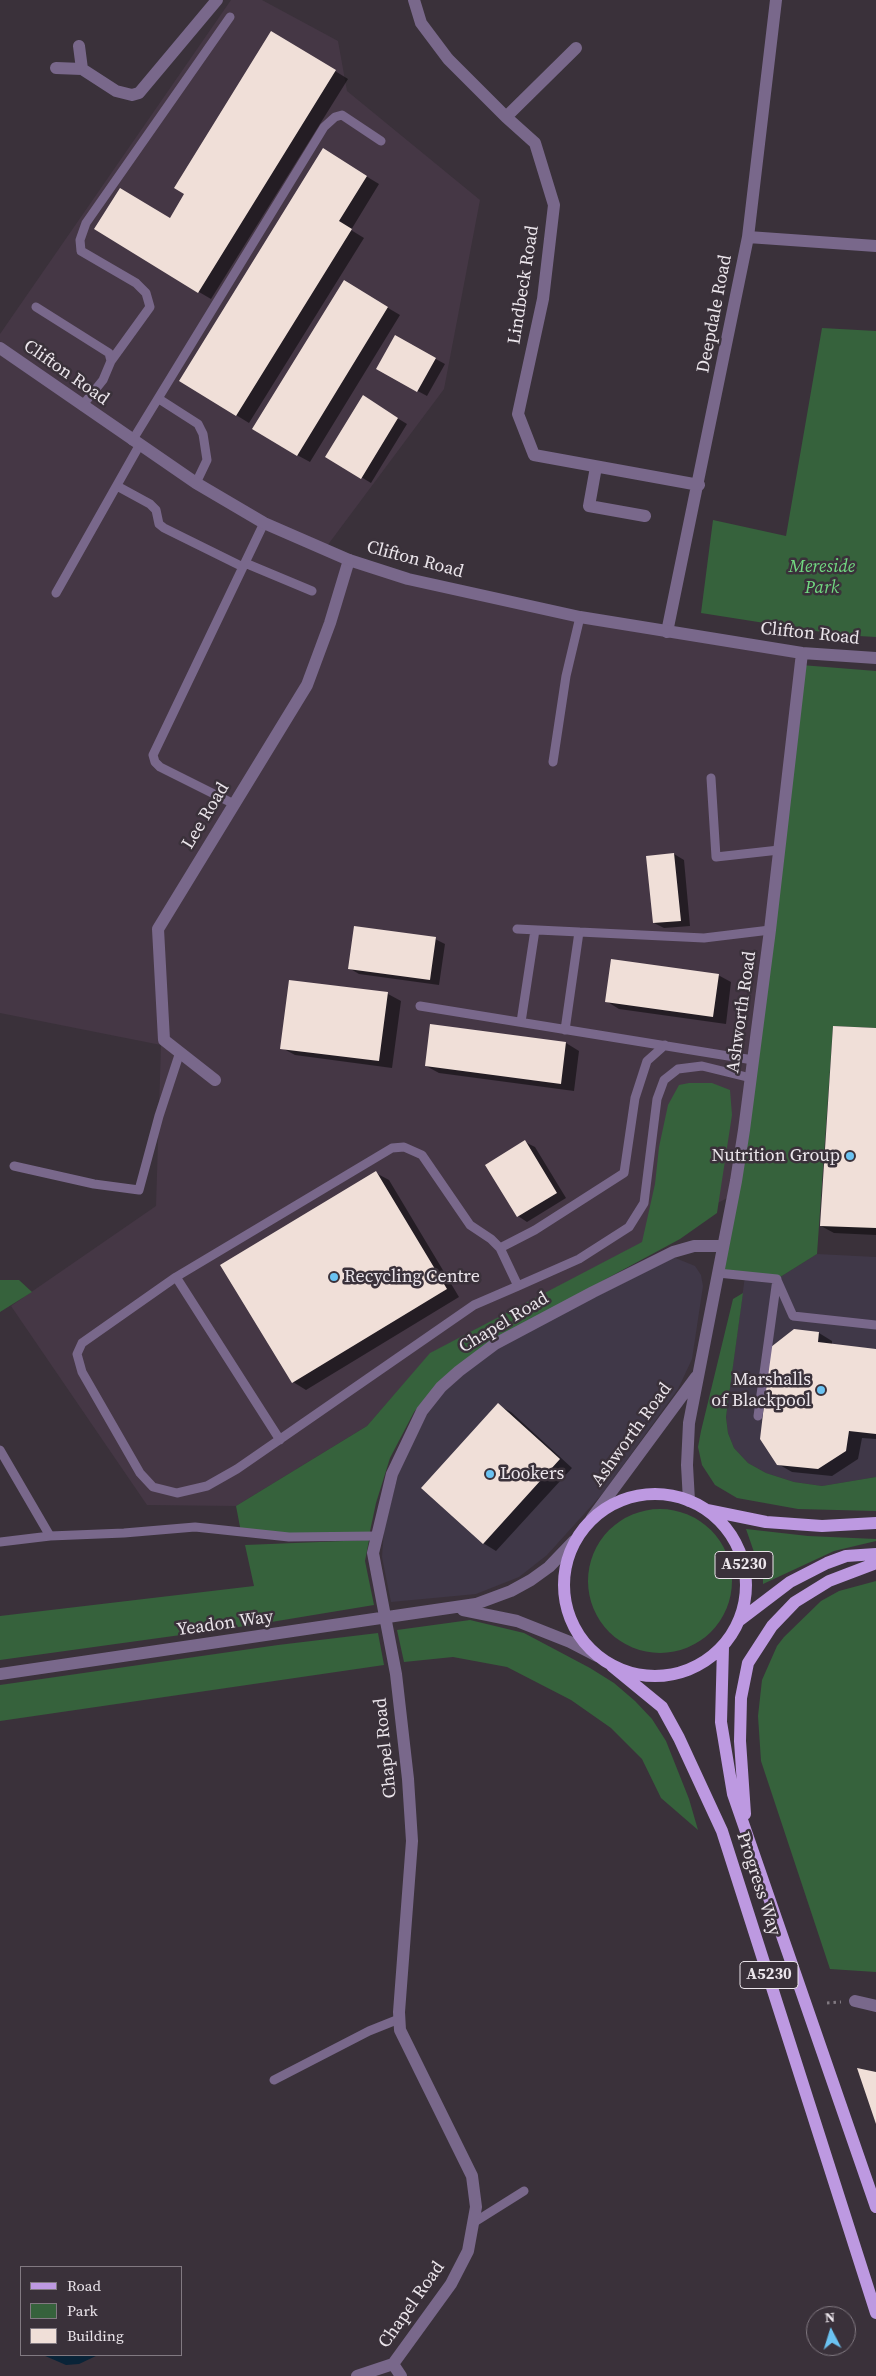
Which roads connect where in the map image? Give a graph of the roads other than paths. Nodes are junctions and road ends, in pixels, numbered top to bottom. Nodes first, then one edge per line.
1 (217, 0) edge
2 (414, 0) edge
3 (776, 0) edge
4 (230, 17) dead end
5 (79, 46) dead end
6 (576, 48) dead end
7 (56, 68) dead end
8 (82, 69) junction
9 (506, 118) junction
10 (381, 141) dead end
11 (748, 237) junction
12 (876, 246) edge
13 (36, 307) dead end
14 (0, 348) edge
15 (111, 361) junction
16 (159, 399) junction
17 (82, 406) junction
18 (136, 443) junction
19 (596, 467) junction
20 (196, 483) junction
21 (699, 485) junction
22 (117, 486) junction
23 (645, 516) dead end
24 (264, 523) junction
25 (349, 560) junction
26 (244, 565) junction
27 (312, 591) dead end
28 (56, 593) dead end
29 (580, 617) junction
30 (668, 632) junction
31 (802, 653) junction
32 (876, 658) edge
33 (553, 762) dead end
34 (712, 778) dead end
35 (234, 804) junction
36 (779, 850) junction
37 (517, 929) dead end
38 (535, 930) junction
39 (770, 930) junction
40 (579, 932) junction
41 (420, 1006) dead end
42 (521, 1022) junction
43 (565, 1030) junction
44 (665, 1044) junction
45 (180, 1052) junction
46 (753, 1060) junction
47 (751, 1078) junction
48 (216, 1080) dead end
49 (14, 1166) dead end
50 (723, 1246) junction
51 (500, 1248) junction
52 (718, 1273) junction
53 (176, 1277) junction
54 (777, 1279) junction
55 (518, 1286) junction
56 (876, 1325) edge
57 (699, 1373) junction
58 (758, 1416) dead end
59 (280, 1440) junction
60 (0, 1450) edge
61 (690, 1501) junction
62 (707, 1510) junction
63 (592, 1518) junction
64 (876, 1523) edge
65 (50, 1536) junction
66 (376, 1536) junction
67 (574, 1541) junction
68 (0, 1542) edge
69 (876, 1554) edge
70 (876, 1563) edge
71 (456, 1609) junction
72 (740, 1620) junction
73 (722, 1647) junction
74 (597, 1656) junction
75 (612, 1666) junction
76 (0, 1674) edge
77 (746, 1826) junction
78 (855, 2001) dead end
79 (876, 2006) edge
80 (399, 2019) junction
81 (274, 2080) dead end
82 (524, 2191) dead end
83 (876, 2207) edge
84 (473, 2223) junction
85 (876, 2313) edge
86 (393, 2364) junction
87 (357, 2376) edge
88 (401, 2376) edge

1 - 8 street
2 - 9 street, Lindbeck Road
3 - 11 street, Deepdale Road
4 - 15 lane
5 - 8 street
6 - 9 street
7 - 8 street
9 - 19 street, Lindbeck Road
10 - 16 lane
11 - 12 street
11 - 21 street, Deepdale Road
13 - 15 lane
14 - 17 street, Clifton Road
15 - 17 lane
16 - 18 lane
16 - 20 lane
17 - 18 street, Clifton Road
18 - 20 street, Clifton Road
18 - 22 lane
19 - 21 street, Lindbeck Road
19 - 23 street
20 - 24 street, Clifton Road
21 - 30 street, Deepdale Road
22 - 26 lane
22 - 28 lane
24 - 25 street, Clifton Road
24 - 26 lane
25 - 29 street, Clifton Road
25 - 35 street, Lee Road
26 - 27 lane
26 - 35 lane
29 - 30 street, Clifton Road
29 - 33 lane
30 - 31 street, Clifton Road
31 - 32 street, Clifton Road
31 - 36 street, Ashworth Road
34 - 36 lane
35 - 45 street, Lee Road
36 - 39 street, Ashworth Road
37 - 38 lane
38 - 40 lane
38 - 42 lane
39 - 40 lane
39 - 46 street, Ashworth Road
40 - 43 lane
41 - 42 lane
42 - 43 lane
43 - 44 lane
44 - 46 lane
44 - 51 lane
45 - 48 street, Lee Road
45 - 49 lane
46 - 47 street, Ashworth Road
47 - 50 street, Ashworth Road
47 - 55 lane
50 - 52 street, Ashworth Road
50 - 66 street, Chapel Road
51 - 53 lane
51 - 55 lane
52 - 54 lane
52 - 57 street, Ashworth Road
53 - 59 lane
53 - 59 lane
54 - 56 lane
54 - 58 lane
55 - 59 lane
57 - 61 street, Ashworth Road
57 - 63 street, Ashworth Road
60 - 65 lane
61 - 62 main road, A5230
61 - 63 main road, A5230
62 - 64 main road, A5230
62 - 72 main road, A5230
63 - 67 main road, A5230
65 - 66 lane
65 - 68 lane
66 - 80 street, Chapel Road
67 - 71 street, Yeadon Way
67 - 74 main road, A5230
69 - 72 main road, A5230
70 - 77 main road, A5230
71 - 74 street, Yeadon Way
71 - 76 street, Yeadon Way
72 - 73 main road, A5230
73 - 75 main road, A5230
73 - 77 main road, Progress Way / A5230
74 - 75 main road, A5230
75 - 85 main road, Progress Way / A5230
77 - 83 main road, Progress Way / A5230
78 - 79 street
80 - 81 lane
80 - 84 street, Chapel Road
82 - 84 lane
84 - 86 street, Chapel Road
86 - 87 street, Chapel Road
86 - 88 street

